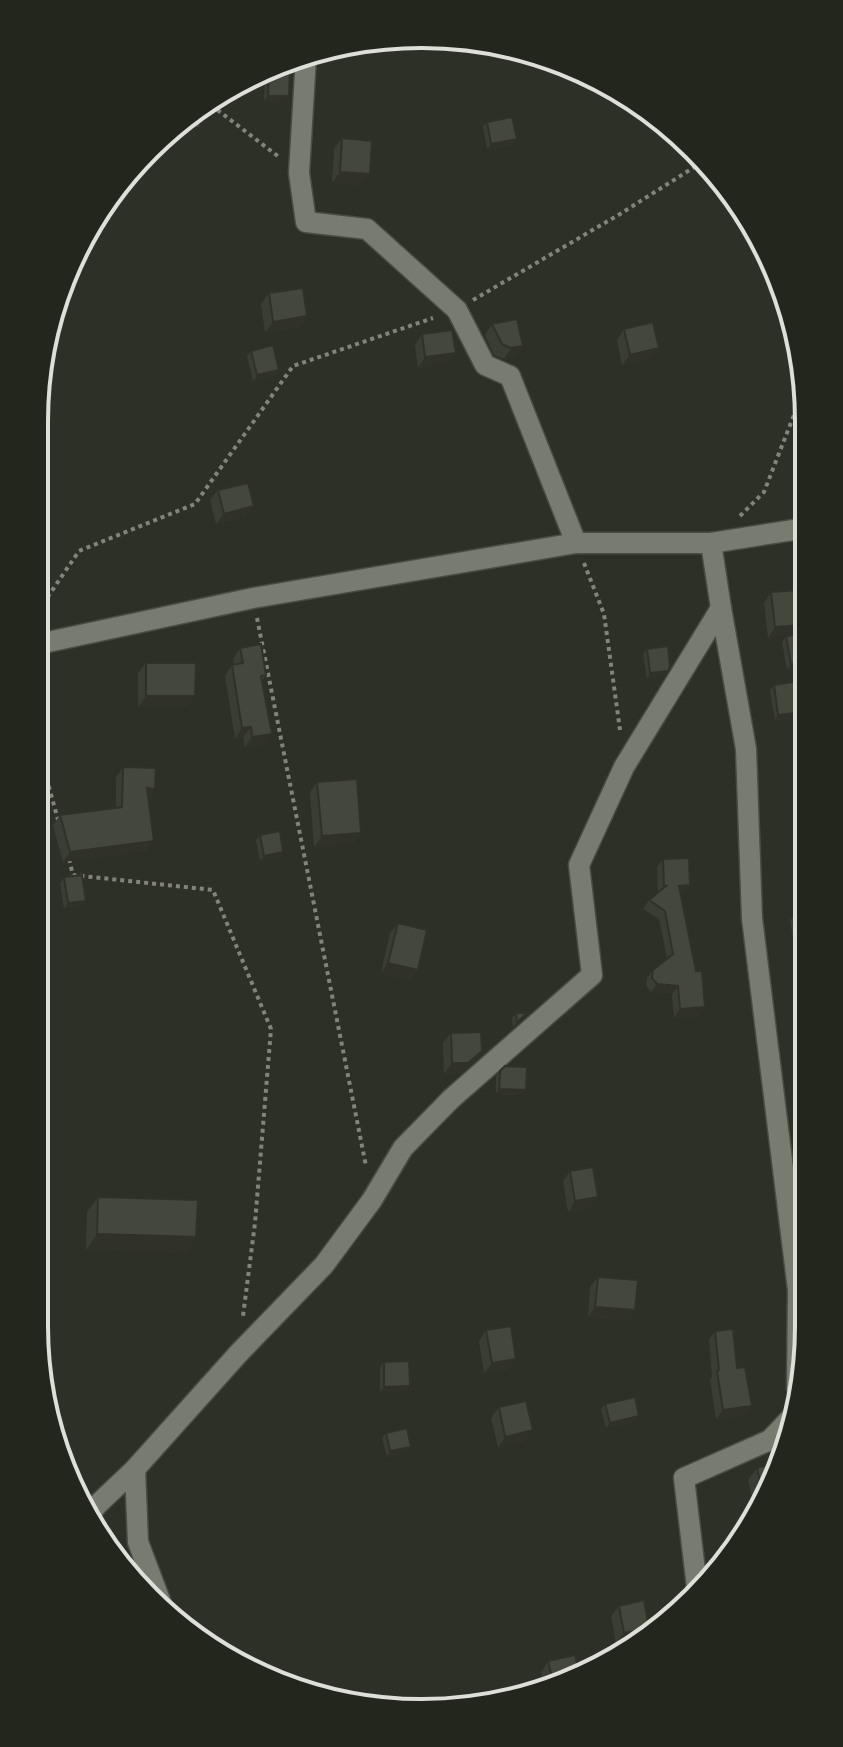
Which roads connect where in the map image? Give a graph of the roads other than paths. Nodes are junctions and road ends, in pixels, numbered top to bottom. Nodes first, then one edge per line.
1 (305, 67) edge
2 (795, 530) edge
3 (576, 543) junction
4 (711, 543) junction
5 (721, 608) junction
6 (48, 642) edge
7 (795, 1266) edge
8 (780, 1430) edge
9 (135, 1469) junction
10 (95, 1507) edge
11 (696, 1579) edge
12 (155, 1588) edge

1 - 3 street
2 - 4 street
3 - 4 street
3 - 6 street
4 - 5 street
5 - 7 street
5 - 9 street
8 - 11 street
9 - 10 street
9 - 12 street

